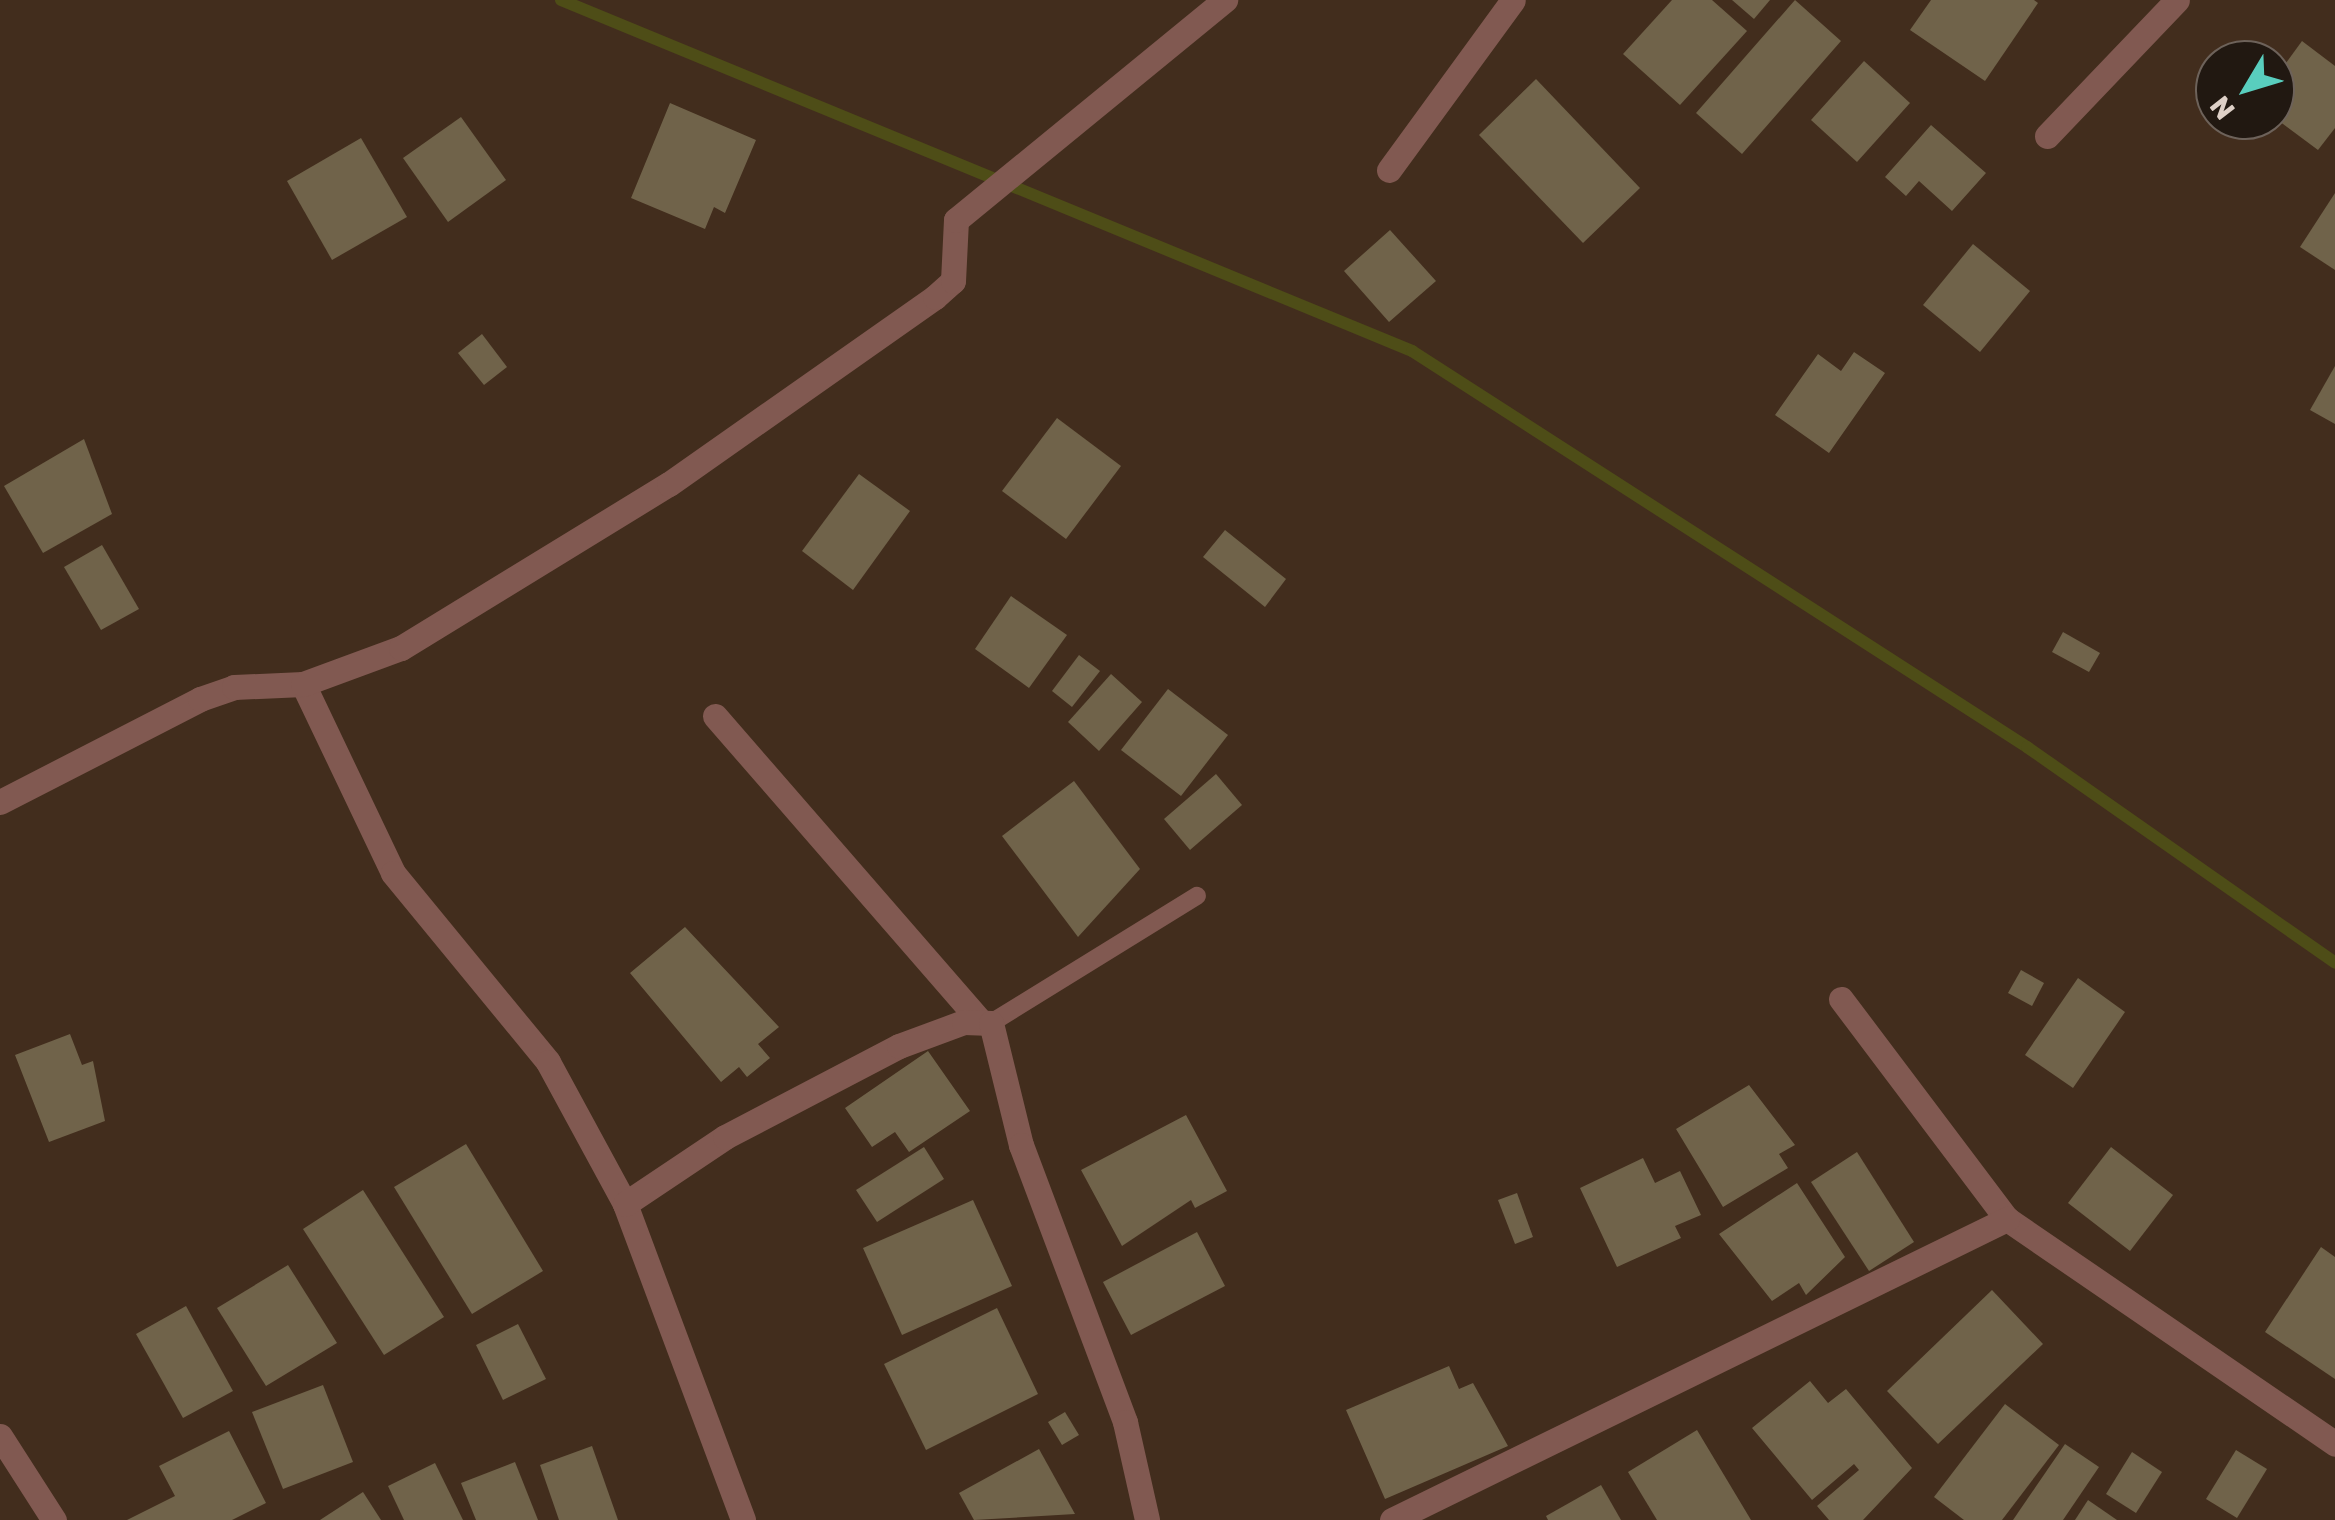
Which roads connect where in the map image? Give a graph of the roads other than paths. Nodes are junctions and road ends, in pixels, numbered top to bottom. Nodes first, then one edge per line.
1 (1226, 0) edge
2 (1513, 0) edge
3 (2177, 0) edge
4 (2046, 136) dead end
5 (1389, 170) dead end
6 (303, 684) junction
7 (716, 716) dead end
8 (0, 802) edge
9 (1197, 896) dead end
10 (1842, 998) dead end
11 (985, 1022) junction
12 (625, 1204) junction
13 (2007, 1218) junction
14 (0, 1436) edge
15 (2335, 1444) edge
16 (54, 1520) edge
17 (743, 1520) edge
18 (1146, 1520) edge
19 (1392, 1520) edge

1 - 6 street
2 - 5 street
3 - 4 street
6 - 8 street
6 - 12 street
7 - 11 street
9 - 11 lane
10 - 13 street
11 - 12 street
11 - 18 street
12 - 17 street
13 - 15 street
13 - 19 street
14 - 16 street

